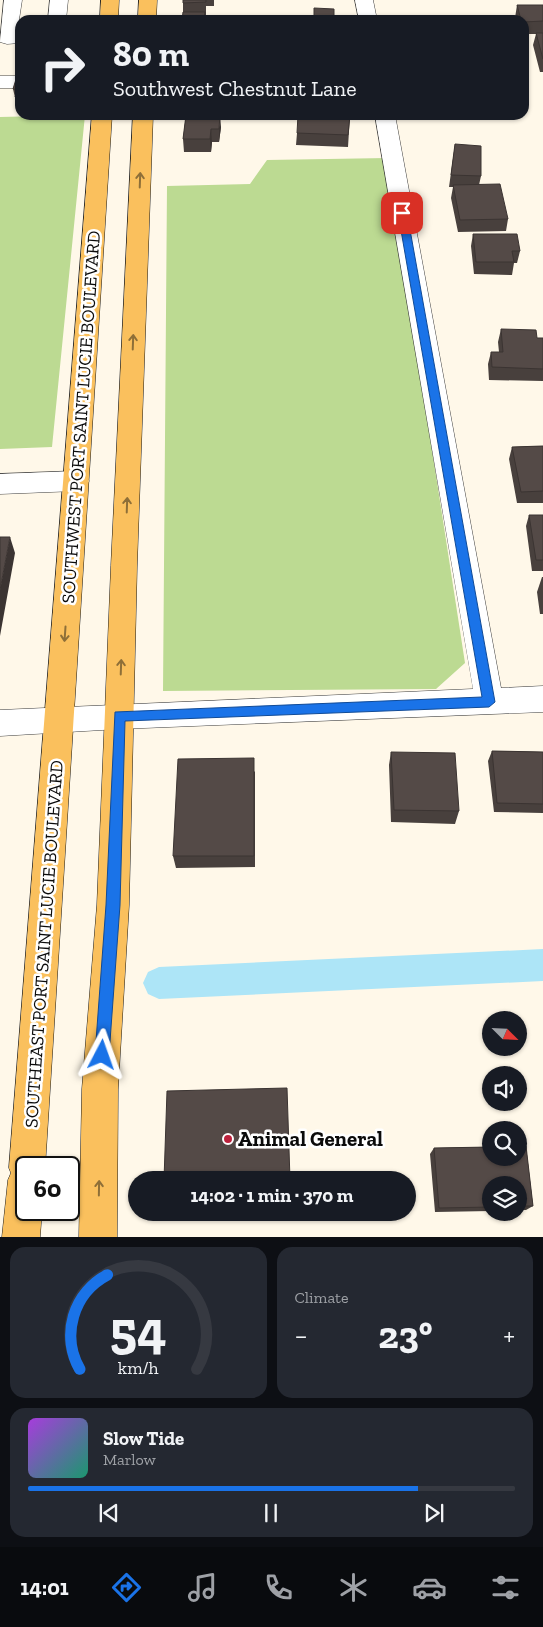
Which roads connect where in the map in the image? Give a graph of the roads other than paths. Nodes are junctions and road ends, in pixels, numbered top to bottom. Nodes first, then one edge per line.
1 (13, 0) edge
2 (59, 0) edge
3 (110, 0) edge
4 (148, 0) edge
5 (364, 0) edge
6 (58, 15) edge
7 (109, 15) edge
8 (147, 15) edge
9 (367, 15) edge
10 (15, 38) edge
11 (0, 82) edge
12 (15, 82) edge
13 (102, 120) edge
14 (143, 120) edge
15 (386, 120) edge
16 (76, 481) junction
17 (0, 484) edge
18 (543, 699) edge
19 (489, 702) junction
20 (119, 716) junction
21 (60, 720) junction
22 (0, 723) edge
23 (28, 1156) edge
24 (22, 1221) edge
25 (21, 1237) edge
26 (98, 1237) edge

1 - 10 street
2 - 6 street
3 - 7 main road
4 - 8 main road
5 - 9 street
11 - 12 street
13 - 16 main road, SOUTHWEST PORT SAINT LUCIE BOULEVARD
20 -> 14 main road
15 - 19 street
16 - 17 street
16 -> 21 main road, SOUTHWEST PORT SAINT LUCIE BOULEVARD
18 - 19 street
19 - 20 street
20 - 21 street
26 -> 20 main road
21 - 22 street
21 - 23 main road, SOUTHEAST PORT SAINT LUCIE BOULEVARD
24 - 25 main road

